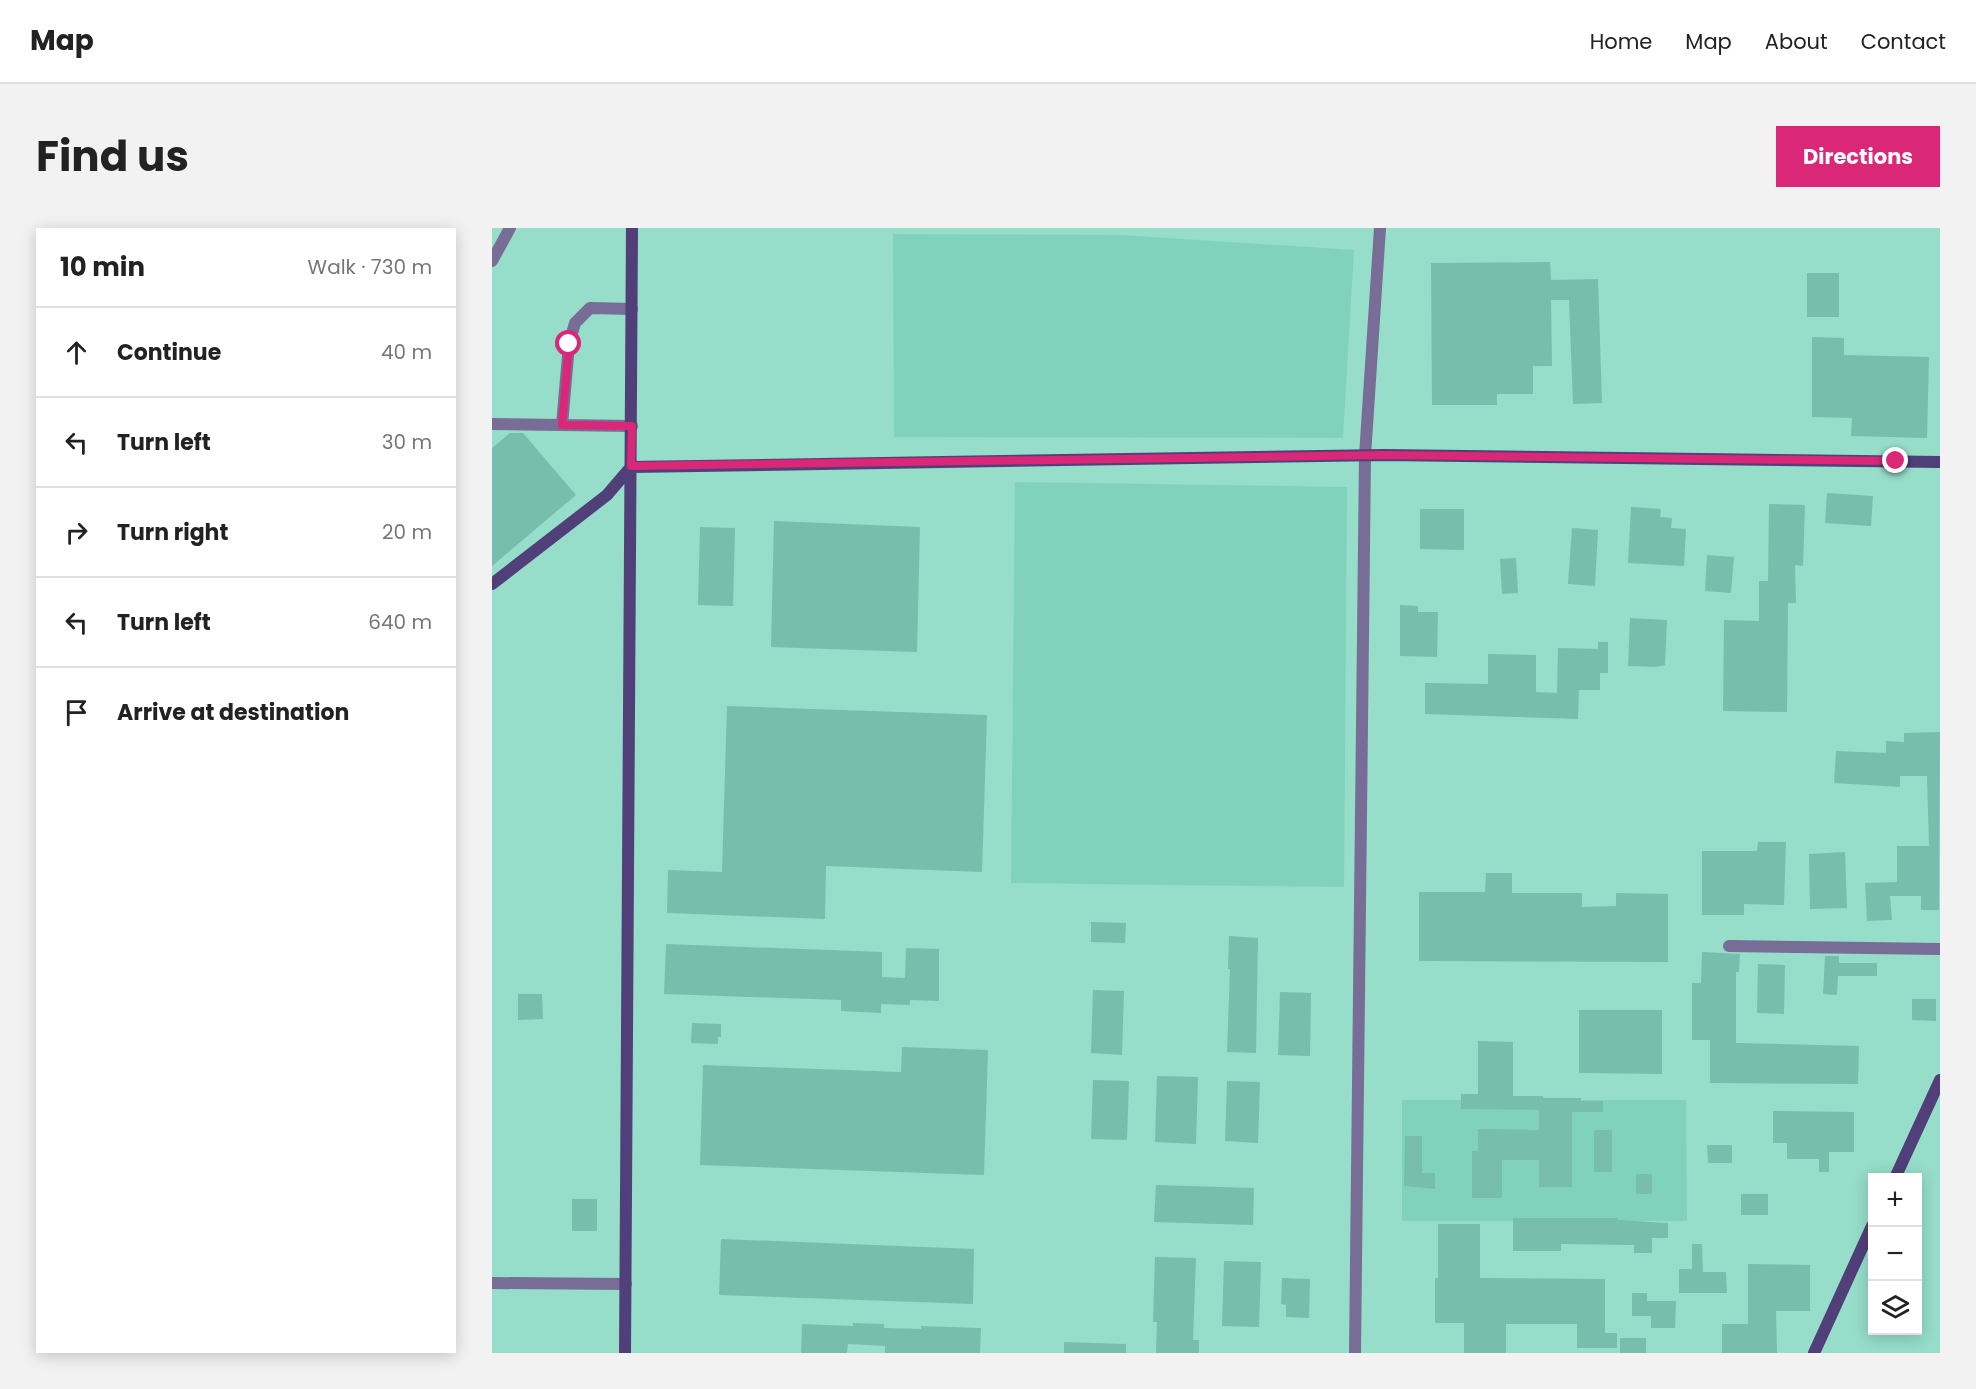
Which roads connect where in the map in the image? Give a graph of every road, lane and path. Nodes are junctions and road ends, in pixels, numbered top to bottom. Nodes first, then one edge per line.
1 (510, 228) edge
2 (632, 228) edge
3 (1380, 228) edge
4 (492, 261) edge
5 (632, 309) junction
6 (492, 424) edge
7 (562, 425) junction
8 (632, 426) junction
9 (1365, 456) junction
10 (1940, 462) edge
11 (631, 466) junction
12 (493, 582) edge
13 (1729, 946) dead end
14 (1940, 949) edge
15 (1940, 1080) edge
16 (1897, 1173) edge
17 (1872, 1227) edge
18 (492, 1283) edge
19 (626, 1284) junction
20 (625, 1353) edge
21 (1355, 1353) edge
22 (1814, 1353) edge

1 - 4 street
2 - 5 main road
3 - 9 street
5 - 7 street
5 - 8 main road
6 - 7 street
7 - 8 street
8 - 11 main road
9 - 10 main road
9 - 11 main road
9 - 21 street
11 - 12 main road
11 - 19 main road
13 - 14 street
15 - 16 main road
17 - 22 main road
18 - 19 street
19 - 20 main road

